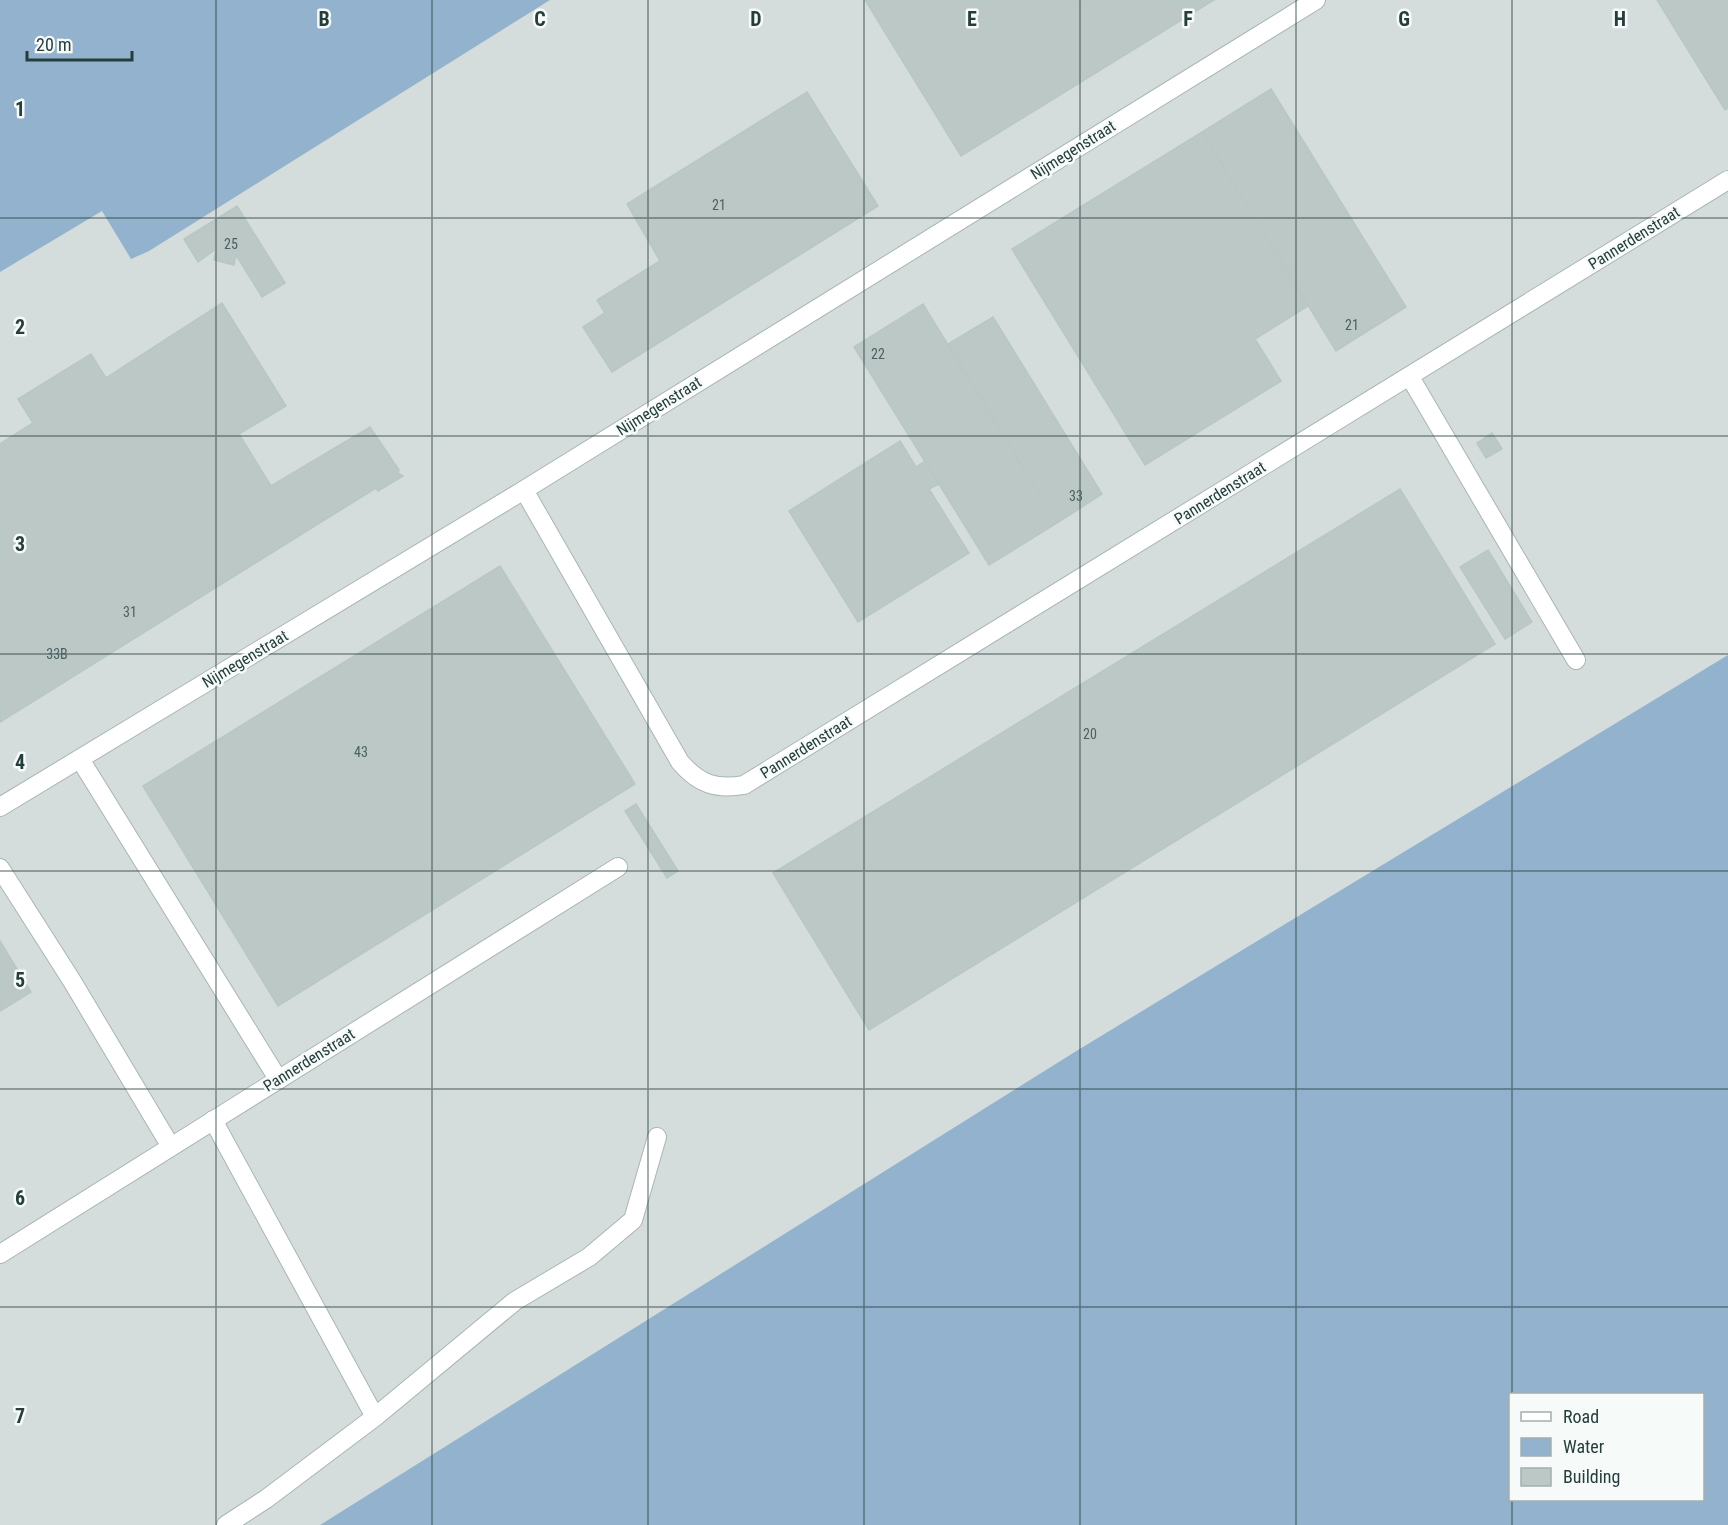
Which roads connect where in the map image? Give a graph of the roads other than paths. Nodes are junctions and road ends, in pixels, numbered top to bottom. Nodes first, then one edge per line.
1 (1316, 0) edge
2 (1728, 180) edge
3 (1410, 376) junction
4 (524, 490) junction
5 (1576, 660) dead end
6 (80, 759) junction
7 (0, 807) edge
8 (618, 867) dead end
9 (0, 868) edge
10 (278, 1079) junction
11 (213, 1120) junction
12 (657, 1137) dead end
13 (171, 1147) junction
14 (0, 1254) edge
15 (375, 1417) junction
16 (226, 1525) edge

1 - 4 street, Nijmegenstraat
2 - 3 street, Pannerdenstraat
3 - 4 street, Pannerdenstraat
3 - 5 street
4 - 6 street, Nijmegenstraat
6 - 7 street, Nijmegenstraat
6 - 10 street
8 - 10 street, Pannerdenstraat
9 - 13 street
10 - 11 street, Pannerdenstraat
11 - 13 street, Pannerdenstraat
11 - 15 street
12 - 15 street
13 - 14 street, Pannerdenstraat
15 - 16 street

